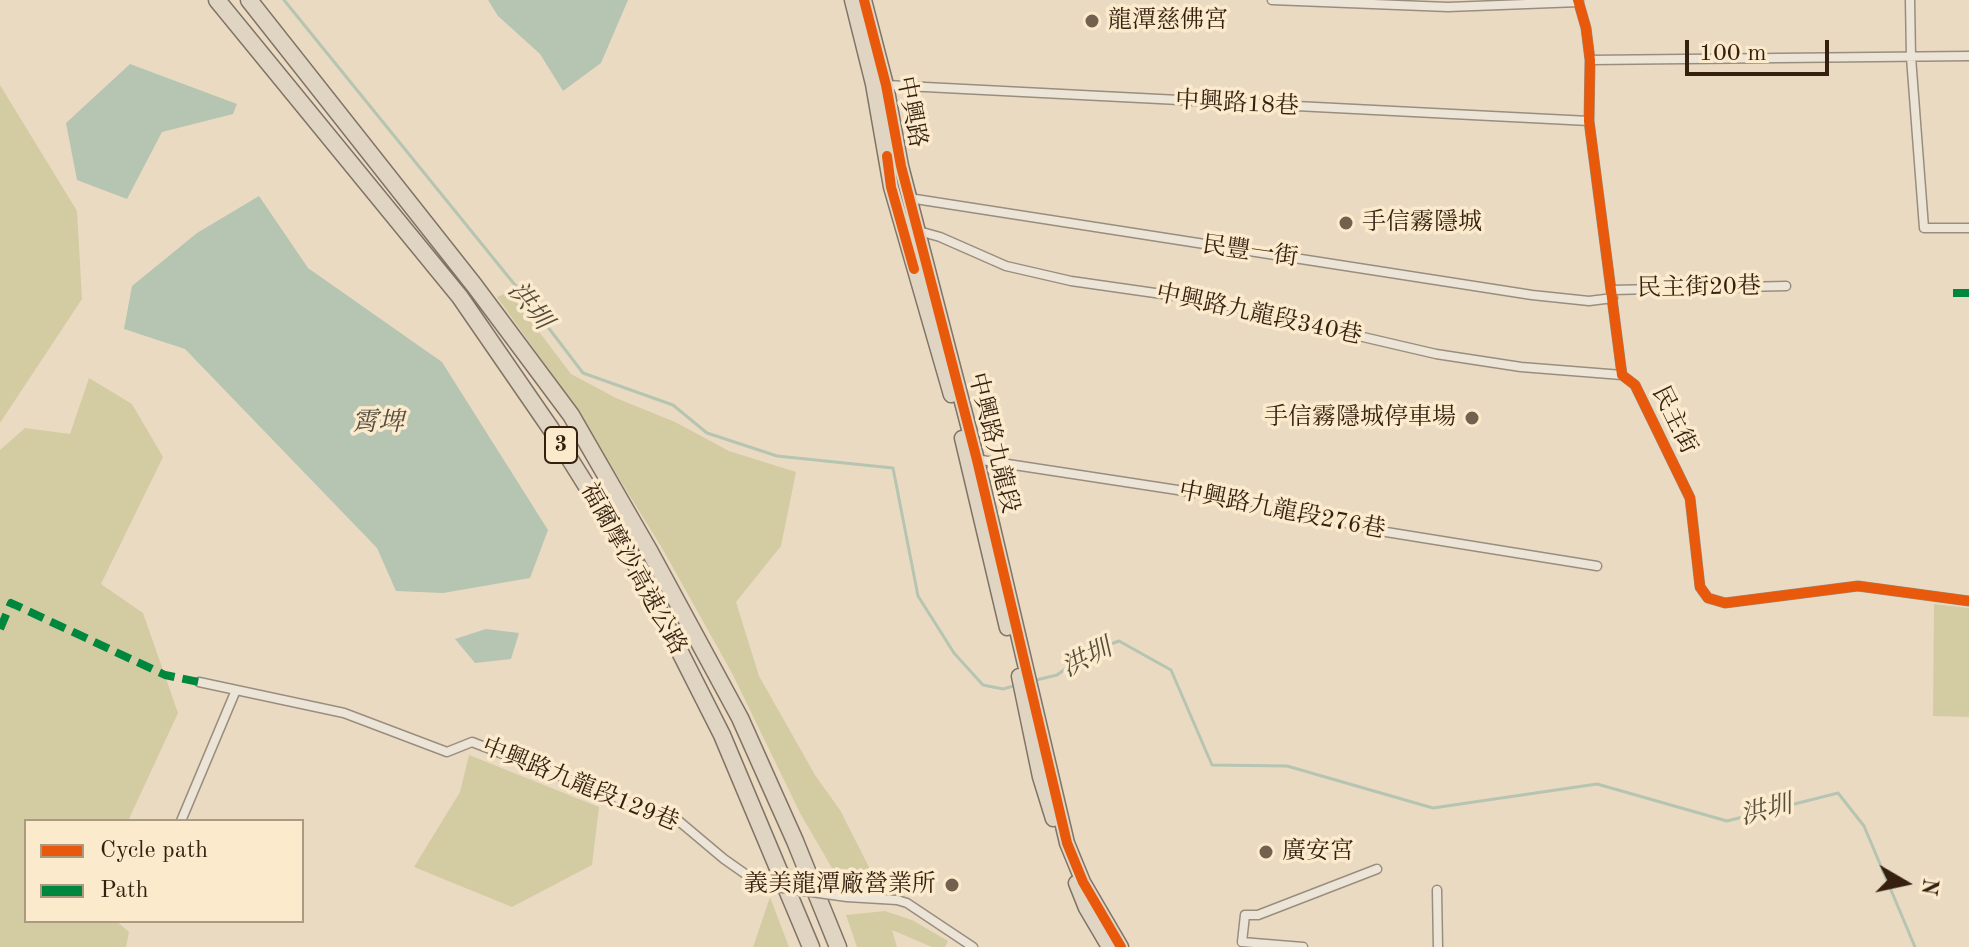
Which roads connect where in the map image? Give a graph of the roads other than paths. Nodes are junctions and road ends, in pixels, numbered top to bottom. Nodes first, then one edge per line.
1 (217, 0) edge
2 (249, 0) edge
3 (852, 0) edge
4 (864, 0) edge
5 (1272, 0) edge
6 (1910, 0) edge
7 (1579, 1) edge
8 (1969, 56) edge
9 (1911, 57) junction
10 (1590, 60) junction
11 (886, 85) junction
12 (1589, 121) junction
13 (891, 187) junction
14 (909, 198) junction
15 (902, 228) junction
16 (1969, 228) edge
17 (919, 231) junction
18 (1786, 286) dead end
19 (1612, 294) junction
20 (1622, 375) junction
21 (972, 459) junction
22 (1597, 566) dead end
23 (1969, 601) edge
24 (199, 682) dead end
25 (236, 690) junction
26 (1028, 695) junction
27 (182, 819) edge
28 (1377, 869) dead end
29 (1437, 890) dead end
30 (811, 947) edge
31 (838, 947) edge
32 (973, 947) edge
33 (1109, 947) edge
34 (1121, 947) edge
35 (1303, 947) edge
36 (1438, 947) edge

1 - 30 highway, 福爾摩沙高速公路 / 3
2 - 31 highway, 福爾摩沙高速公路 / 3
3 - 13 main road, 中興路
4 - 11 main road, 中興路
5 - 7 street
6 - 9 street
7 - 10 street, 民主街
8 - 9 street
9 - 10 street
9 - 16 street
10 - 12 street, 民主街
11 - 12 street, 中興路18巷
11 - 14 main road, 中興路
12 - 19 street, 民主街
13 - 14 street, 民豐一街
13 - 15 main road, 中興路
14 - 17 main road, 中興路
14 - 19 street, 民豐一街
15 - 17 street, 中興路九龍段340巷
15 - 21 main road, 中興路九龍段
17 - 20 street, 中興路九龍段340巷
17 - 21 main road, 中興路九龍段
18 - 19 street, 民主街20巷
19 - 20 street, 民主街
20 - 23 street, 民主街
21 - 22 street, 中興路九龍段276巷
21 - 26 main road, 中興路九龍段
24 - 25 street, 中興路九龍段129巷
25 - 27 street
25 - 32 street, 中興路九龍段129巷, bridge
26 - 33 main road
26 - 34 main road
28 - 35 street
29 - 36 street

